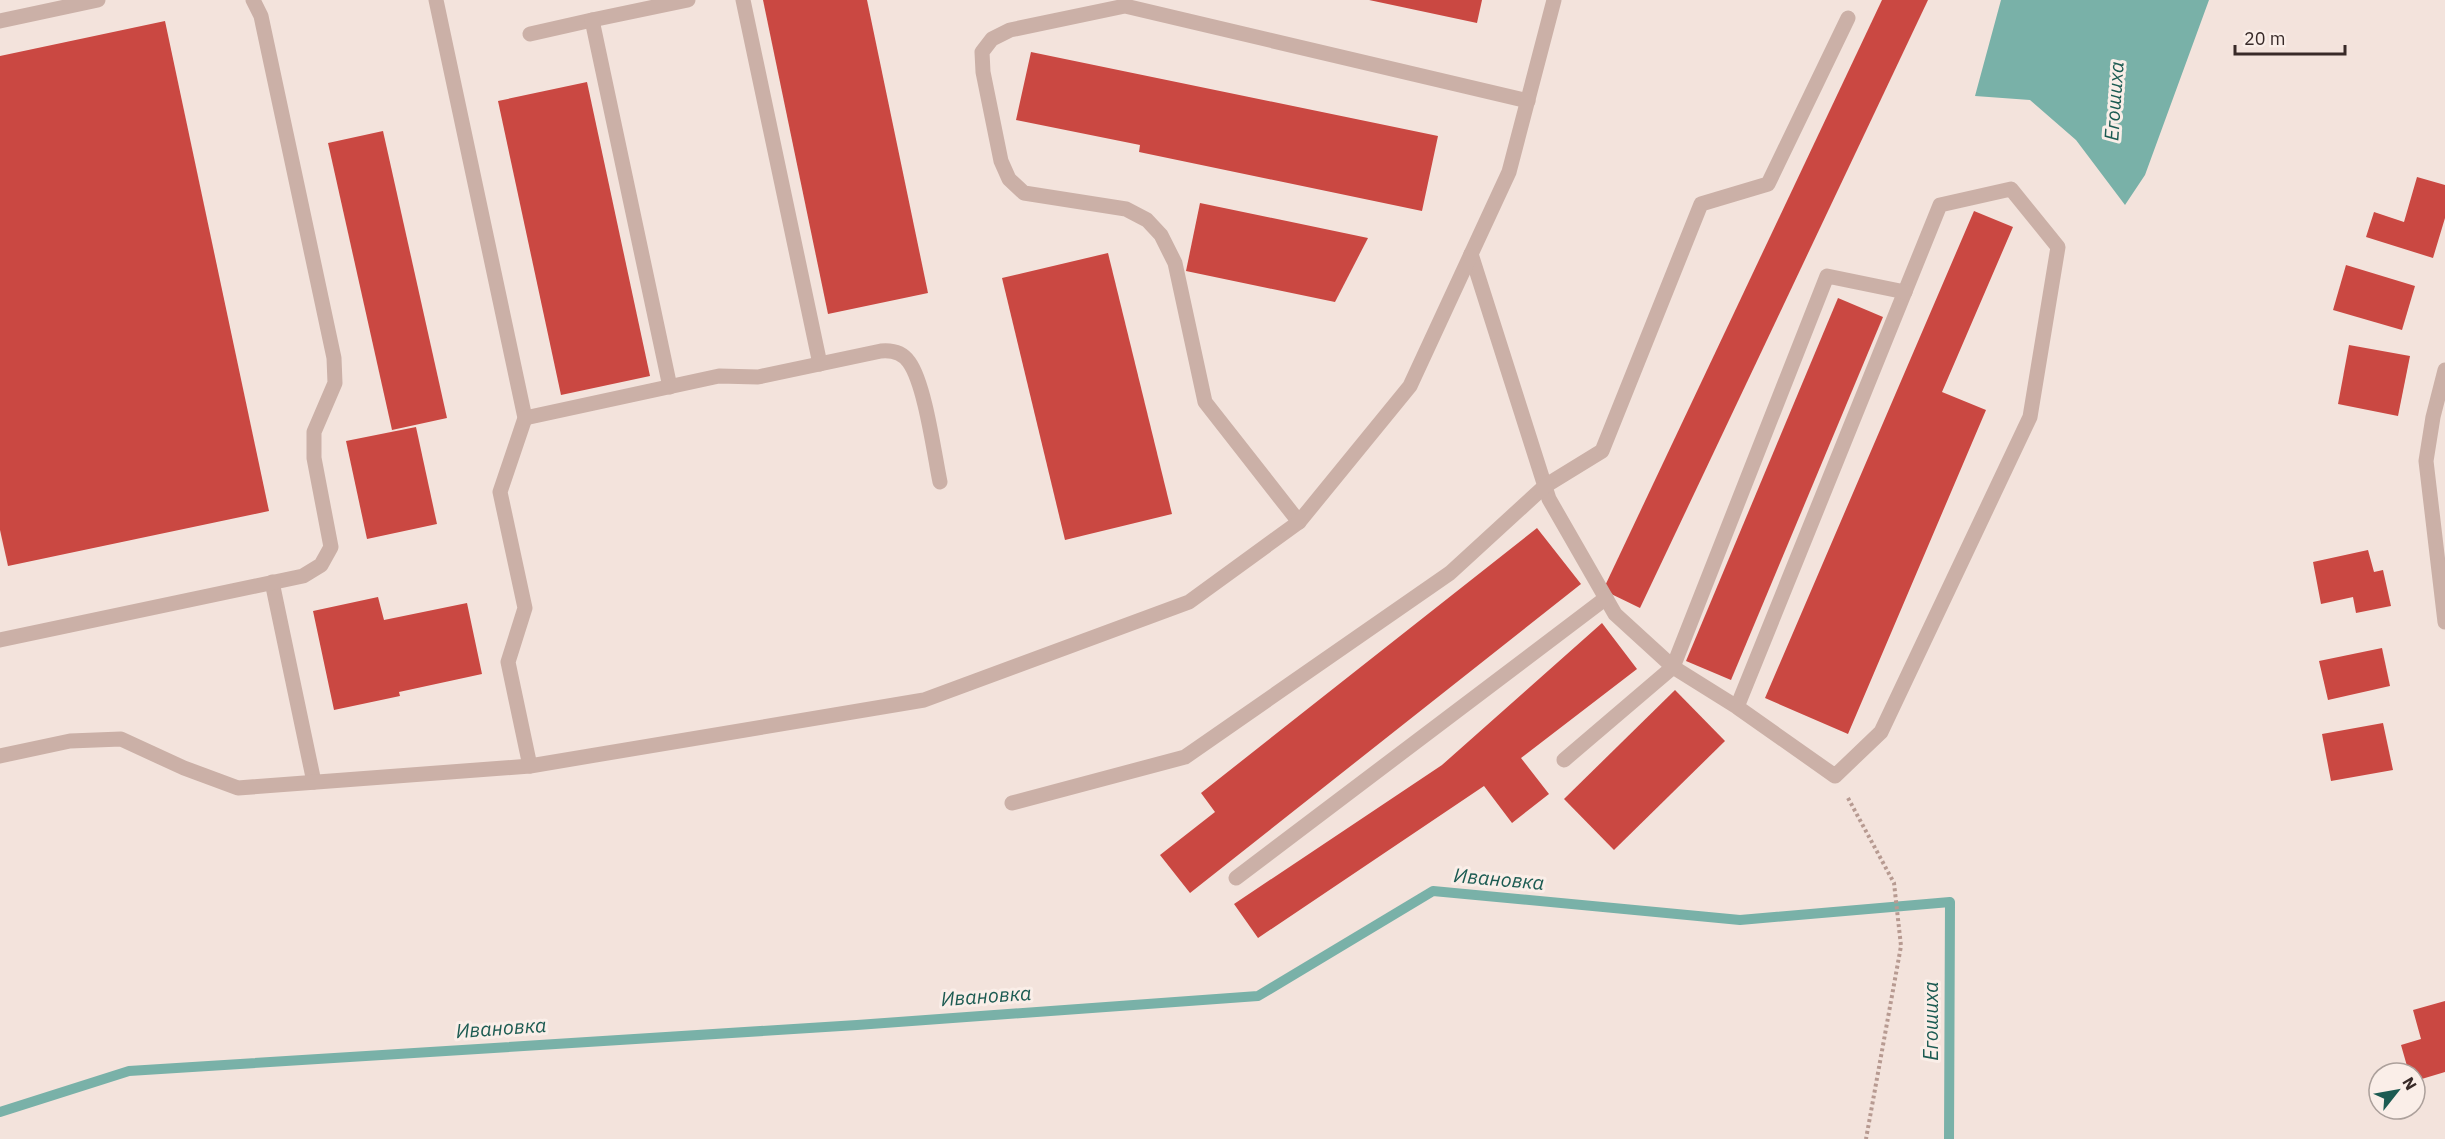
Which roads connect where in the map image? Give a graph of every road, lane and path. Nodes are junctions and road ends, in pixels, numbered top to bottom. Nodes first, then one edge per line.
1 (98, 0) edge
2 (253, 0) edge
3 (436, 0) edge
4 (688, 0) edge
5 (743, 0) edge
6 (1554, 0) edge
7 (1100, 5) edge
8 (1848, 18) dead end
9 (592, 20) junction
10 (0, 21) edge
11 (530, 34) dead end
12 (1528, 100) junction
13 (1471, 254) junction
14 (1905, 292) junction
15 (820, 364) junction
16 (2445, 370) edge
17 (670, 387) junction
18 (525, 418) junction
19 (940, 482) dead end
20 (1545, 486) junction
21 (1299, 522) junction
22 (272, 582) junction
23 (1606, 598) junction
24 (2445, 622) edge
25 (0, 640) edge
26 (1673, 667) junction
27 (1737, 707) junction
28 (0, 756) edge
29 (1564, 760) dead end
30 (530, 766) junction
31 (1835, 776) junction
32 (314, 782) junction
33 (1012, 804) dead end
34 (1236, 878) dead end
35 (1866, 1139) edge

1 - 10 street
2 - 22 street
3 - 18 street
4 - 9 street
5 - 15 street
6 - 12 street
7 - 12 street
7 - 21 street
8 - 20 street
9 - 11 street
9 - 17 street
12 - 13 street
13 - 20 street
13 - 21 street
14 - 26 street
14 - 27 street
14 - 31 street
15 - 17 street
15 - 19 street
16 - 24 street
17 - 18 street
18 - 30 street
20 - 23 street
20 - 33 street
21 - 30 street
22 - 25 street
22 - 32 street
23 - 26 street
23 - 34 street
26 - 27 street
26 - 29 street
27 - 31 street
28 - 32 street
30 - 32 street
31 - 35 path

